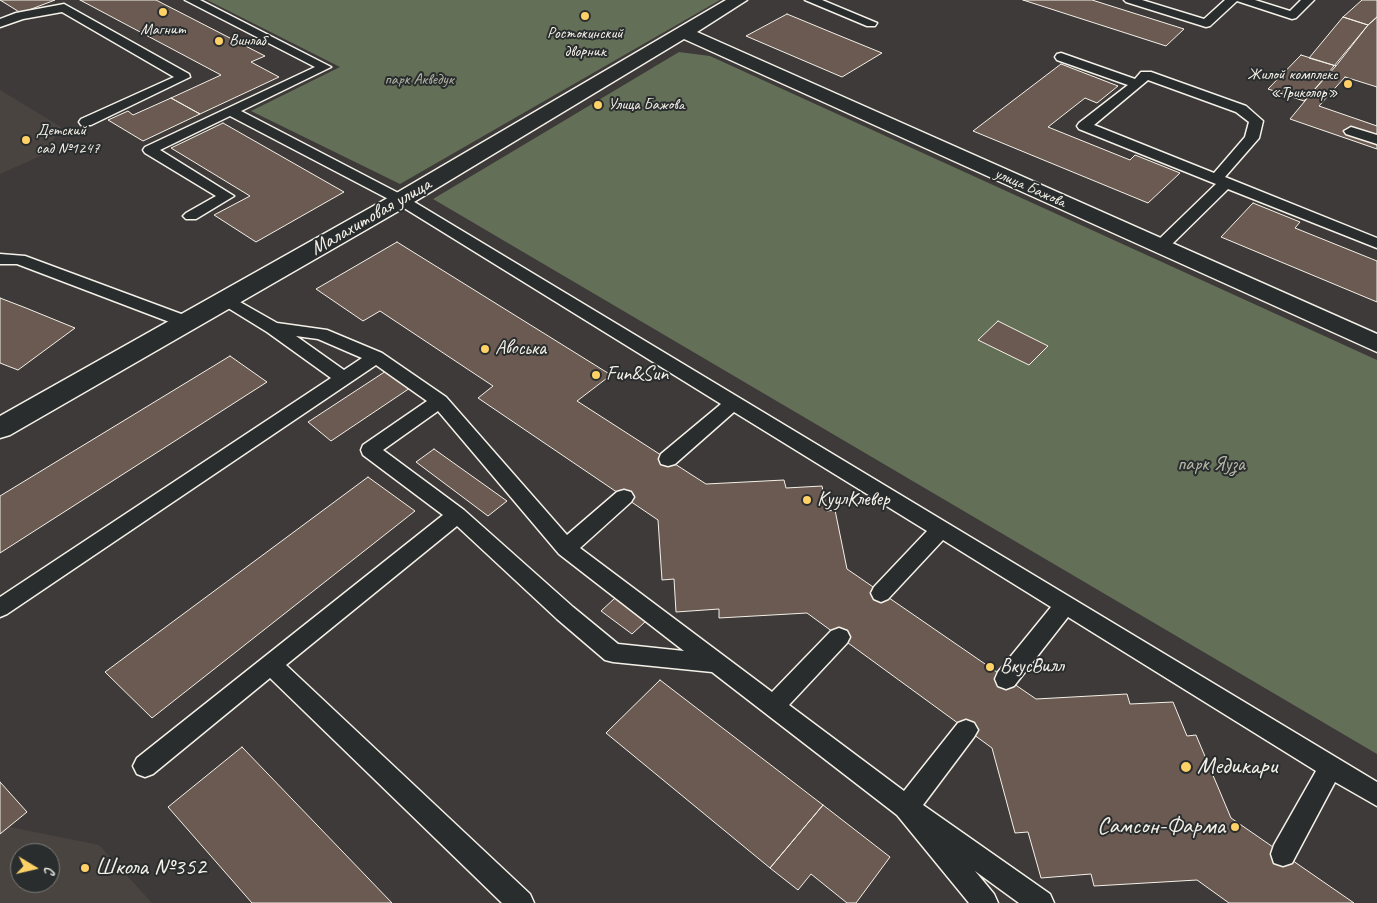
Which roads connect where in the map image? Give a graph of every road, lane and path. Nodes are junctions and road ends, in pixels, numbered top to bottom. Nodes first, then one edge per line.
1 (191, 0) edge
2 (738, 0) edge
3 (811, 0) edge
4 (1130, 0) edge
5 (1232, 0) edge
6 (1242, 0) edge
7 (1308, 0) edge
8 (1, 22) edge
9 (871, 23) dead end
10 (683, 32) junction
11 (1061, 57) dead end
12 (1137, 84) junction
13 (230, 111) junction
14 (86, 122) dead end
15 (1351, 131) dead end
16 (1377, 140) edge
17 (1221, 180) junction
18 (401, 200) junction
19 (191, 216) dead end
20 (1377, 243) edge
21 (1160, 246) junction
22 (0, 259) edge
23 (226, 299) junction
24 (186, 322) junction
25 (272, 328) junction
26 (1377, 344) edge
27 (376, 357) junction
28 (344, 379) junction
29 (440, 401) junction
30 (734, 402) junction
31 (0, 428) edge
32 (668, 459) dead end
33 (624, 497) dead end
34 (457, 515) junction
35 (941, 529) junction
36 (566, 548) junction
37 (881, 593) dead end
38 (1065, 605) junction
39 (0, 608) edge
40 (838, 636) dead end
41 (715, 663) junction
42 (271, 665) junction
43 (1006, 679) dead end
44 (773, 706) junction
45 (966, 730) dead end
46 (145, 766) dead end
47 (1331, 767) junction
48 (1377, 795) edge
49 (906, 807) junction
50 (1283, 854) dead end
51 (521, 903) edge
52 (985, 903) edge
53 (1041, 903) edge

1 - 13 lane
2 - 10 street, Малахитовая улица
3 - 9 lane
4 - 5 lane
6 - 7 lane
8 - 14 lane
10 - 18 street, Малахитовая улица
10 - 21 street, улица Бажова
11 - 12 lane
12 - 17 lane
12 - 17 lane
13 - 18 lane
13 - 19 lane
15 - 16 lane
17 - 20 lane
17 - 21 lane
18 - 23 street, Малахитовая улица
18 - 30 lane
21 - 26 street, улица Бажова
22 - 24 lane
23 - 24 street, Малахитовая улица
23 - 25 lane
24 - 31 street, Малахитовая улица
25 - 27 lane
25 - 28 lane
27 - 28 lane
27 - 29 lane
28 - 39 lane
29 - 34 lane
29 - 36 lane
30 - 32 lane
30 - 35 lane
33 - 36 lane
34 - 41 lane
34 - 42 lane
35 - 37 lane
35 - 38 lane
36 - 41 lane
38 - 43 lane
38 - 47 lane
40 - 44 lane
41 - 44 lane
42 - 46 lane
42 - 51 lane
44 - 49 lane
45 - 49 lane
47 - 48 lane
47 - 50 lane
49 - 52 lane
49 - 53 lane

